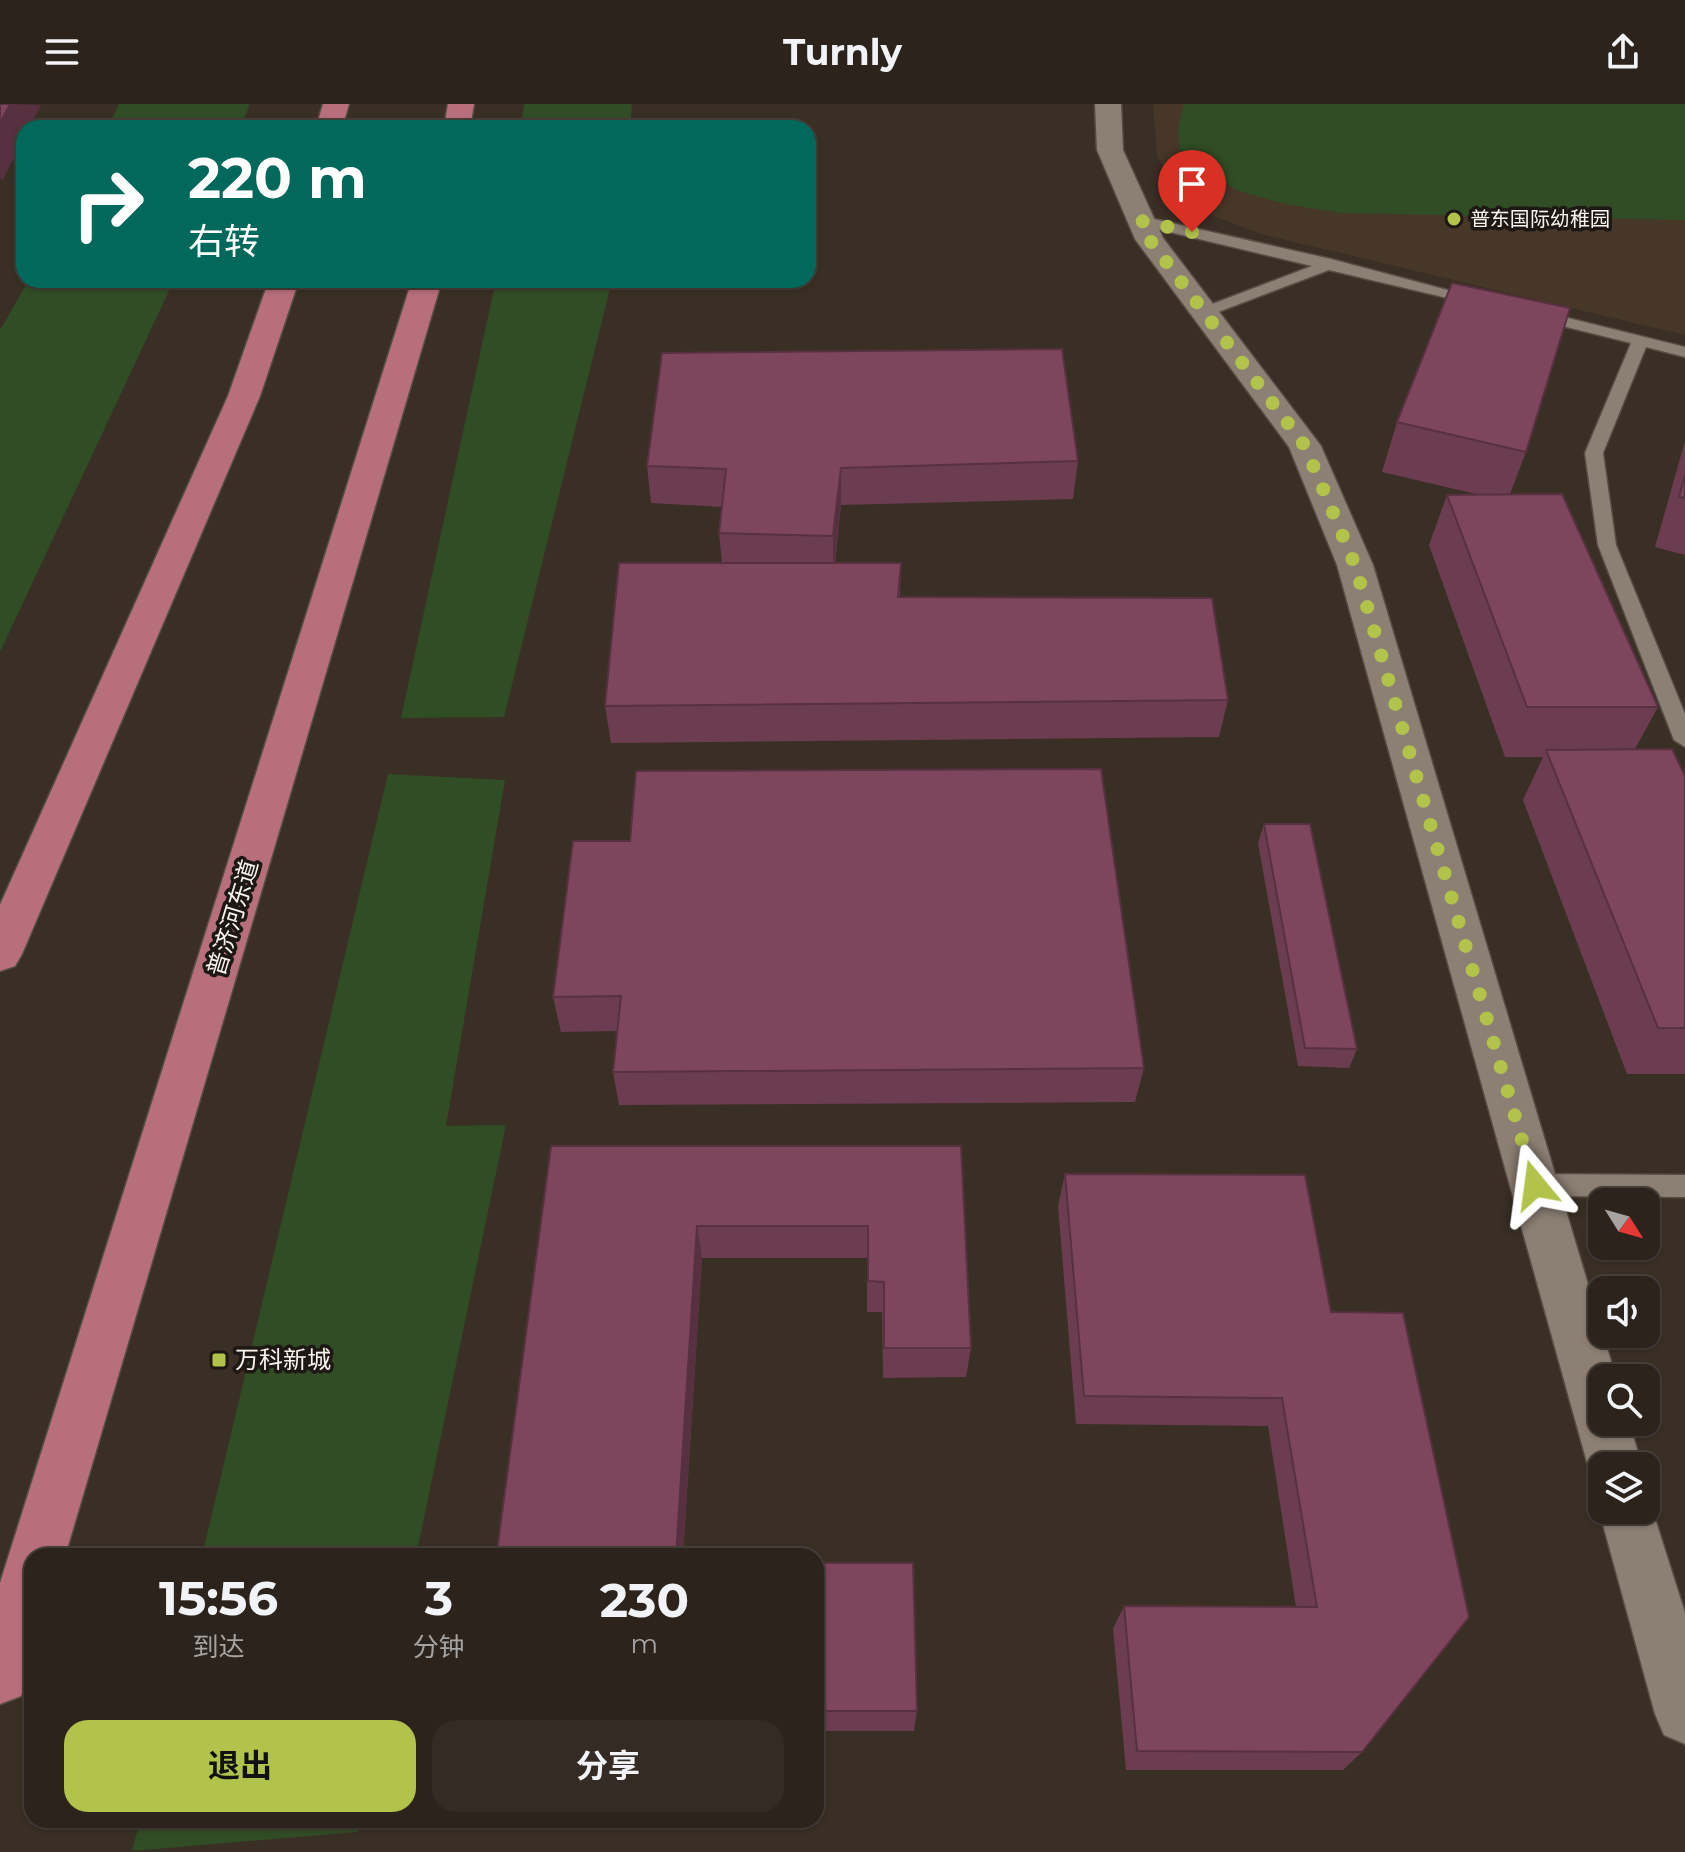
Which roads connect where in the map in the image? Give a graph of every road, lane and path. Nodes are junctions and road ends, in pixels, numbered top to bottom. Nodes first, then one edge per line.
1 (1108, 104) edge
2 (1141, 221) junction
3 (1331, 264) junction
4 (281, 288) edge
5 (425, 288) edge
6 (1205, 312) junction
7 (1640, 341) junction
8 (1685, 352) edge
9 (1685, 740) edge
10 (0, 954) edge
11 (1535, 1185) junction
12 (1685, 1186) edge
13 (1588, 1372) edge
14 (1631, 1524) edge
15 (39, 1548) edge
16 (24, 1597) edge
17 (0, 1675) edge
18 (1685, 1714) edge

1 - 2 street
2 - 3 lane
2 - 6 street
3 - 6 lane
3 - 7 lane
4 - 10 main road
5 - 15 main road, 普济河东道
6 - 11 street
7 - 8 lane
7 - 9 lane
11 - 12 lane
11 - 13 street
14 - 18 street
16 - 17 main road

